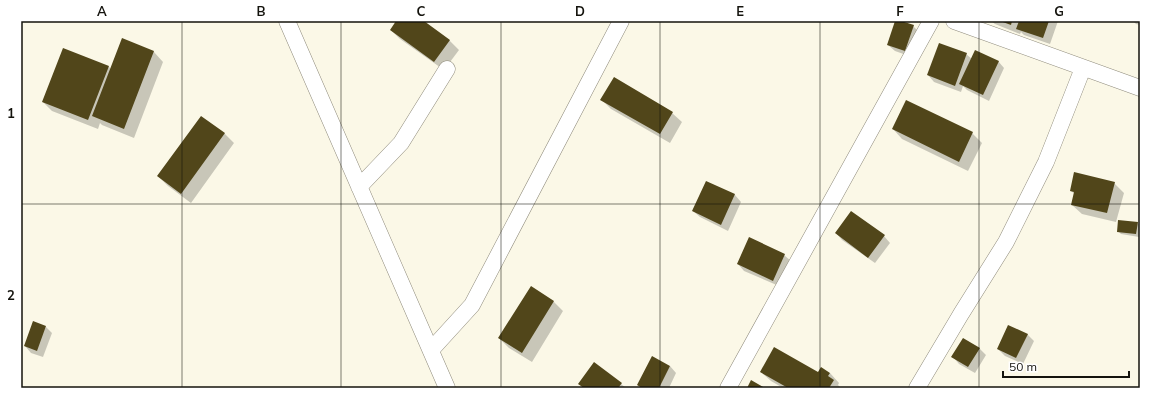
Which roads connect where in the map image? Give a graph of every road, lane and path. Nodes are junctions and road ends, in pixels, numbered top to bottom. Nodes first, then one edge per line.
1 (287, 21) edge
2 (621, 21) edge
3 (931, 21) edge
4 (954, 21) edge
5 (1083, 68) junction
6 (447, 69) dead end
7 (1140, 88) edge
8 (359, 187) junction
9 (431, 350) junction
10 (447, 388) edge
11 (728, 388) edge
12 (917, 388) edge

1 - 8 street
2 - 9 street
3 - 11 street
4 - 5 street
5 - 7 street
5 - 12 street
6 - 8 street
8 - 9 street
9 - 10 street

